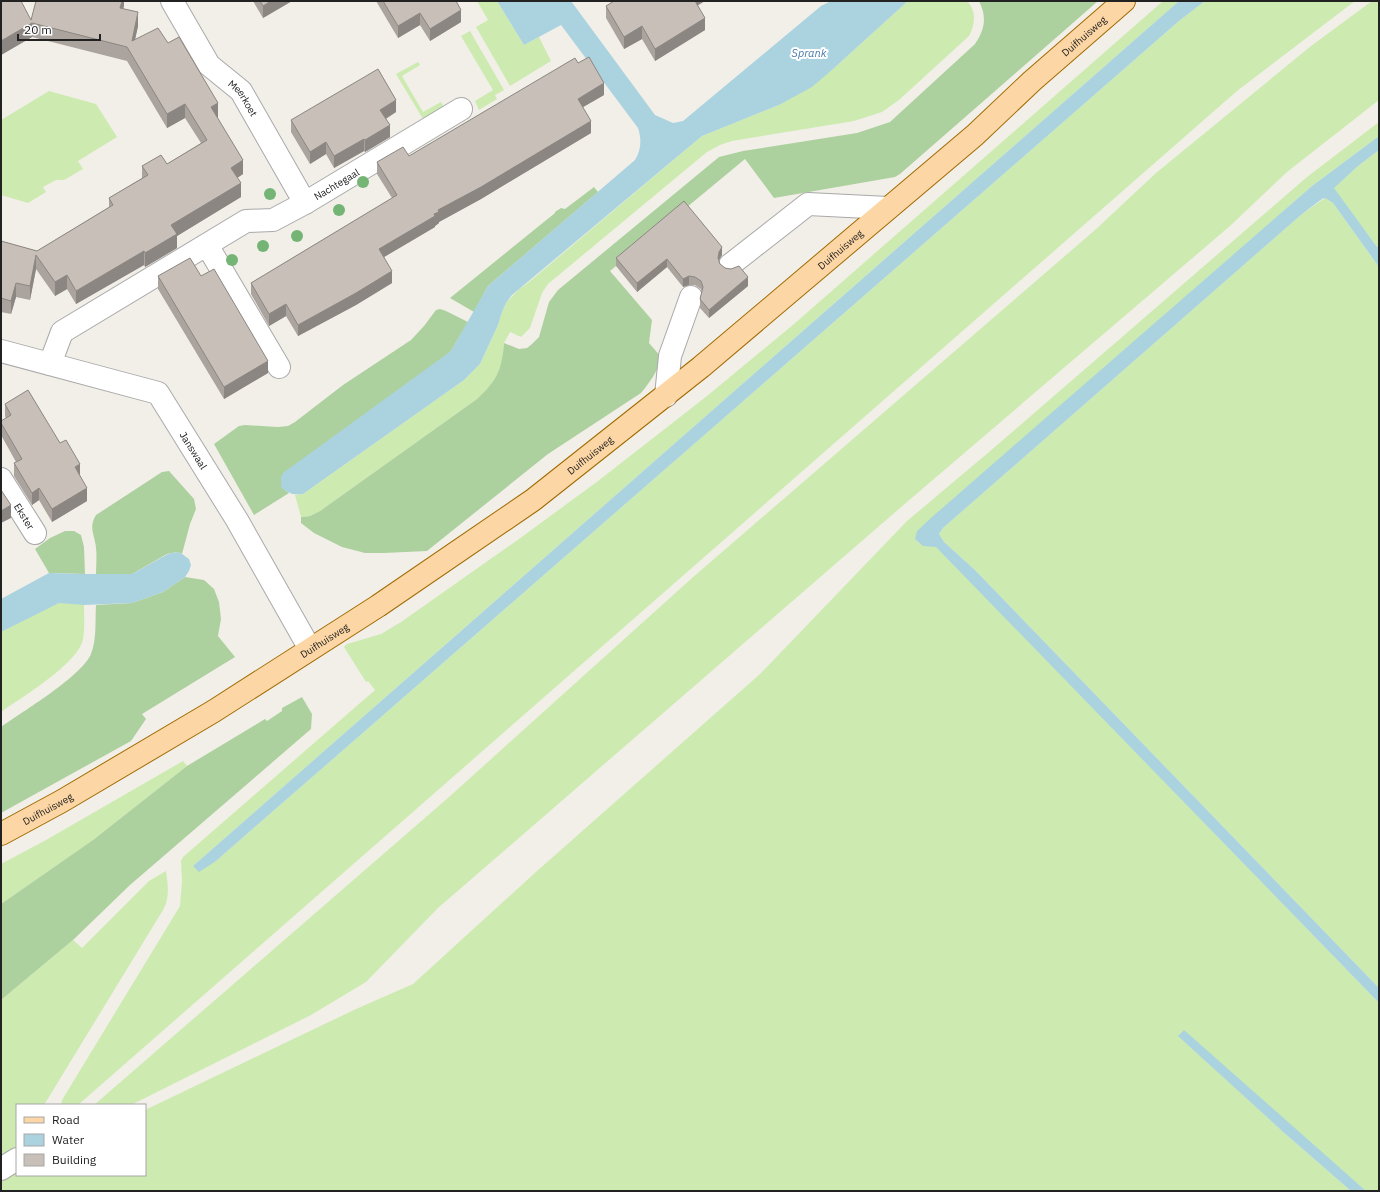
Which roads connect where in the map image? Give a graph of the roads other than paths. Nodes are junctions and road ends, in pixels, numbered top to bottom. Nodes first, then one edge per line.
1 (172, 1) edge
2 (1124, 1) edge
3 (461, 110) dead end
4 (305, 203) junction
5 (888, 208) junction
6 (207, 245) junction
7 (730, 265) dead end
8 (692, 297) dead end
9 (1, 351) edge
10 (50, 364) junction
11 (279, 367) dead end
12 (666, 396) junction
13 (1, 479) edge
14 (36, 533) dead end
15 (310, 649) junction
16 (1, 834) edge
17 (16, 1160) edge
18 (1, 1169) edge

1 - 4 street, Meerkoet
2 - 5 main road, Duifhuisweg
3 - 4 street, Nachtegaal
4 - 6 street, Nachtegaal
5 - 7 street
5 - 12 main road, Duifhuisweg
6 - 10 street, Nachtegaal
6 - 11 street
8 - 12 street
9 - 10 street, Janswaal
10 - 15 street, Janswaal
12 - 15 main road, Duifhuisweg
13 - 14 street, Ekster
15 - 16 main road, Duifhuisweg
17 - 18 street

